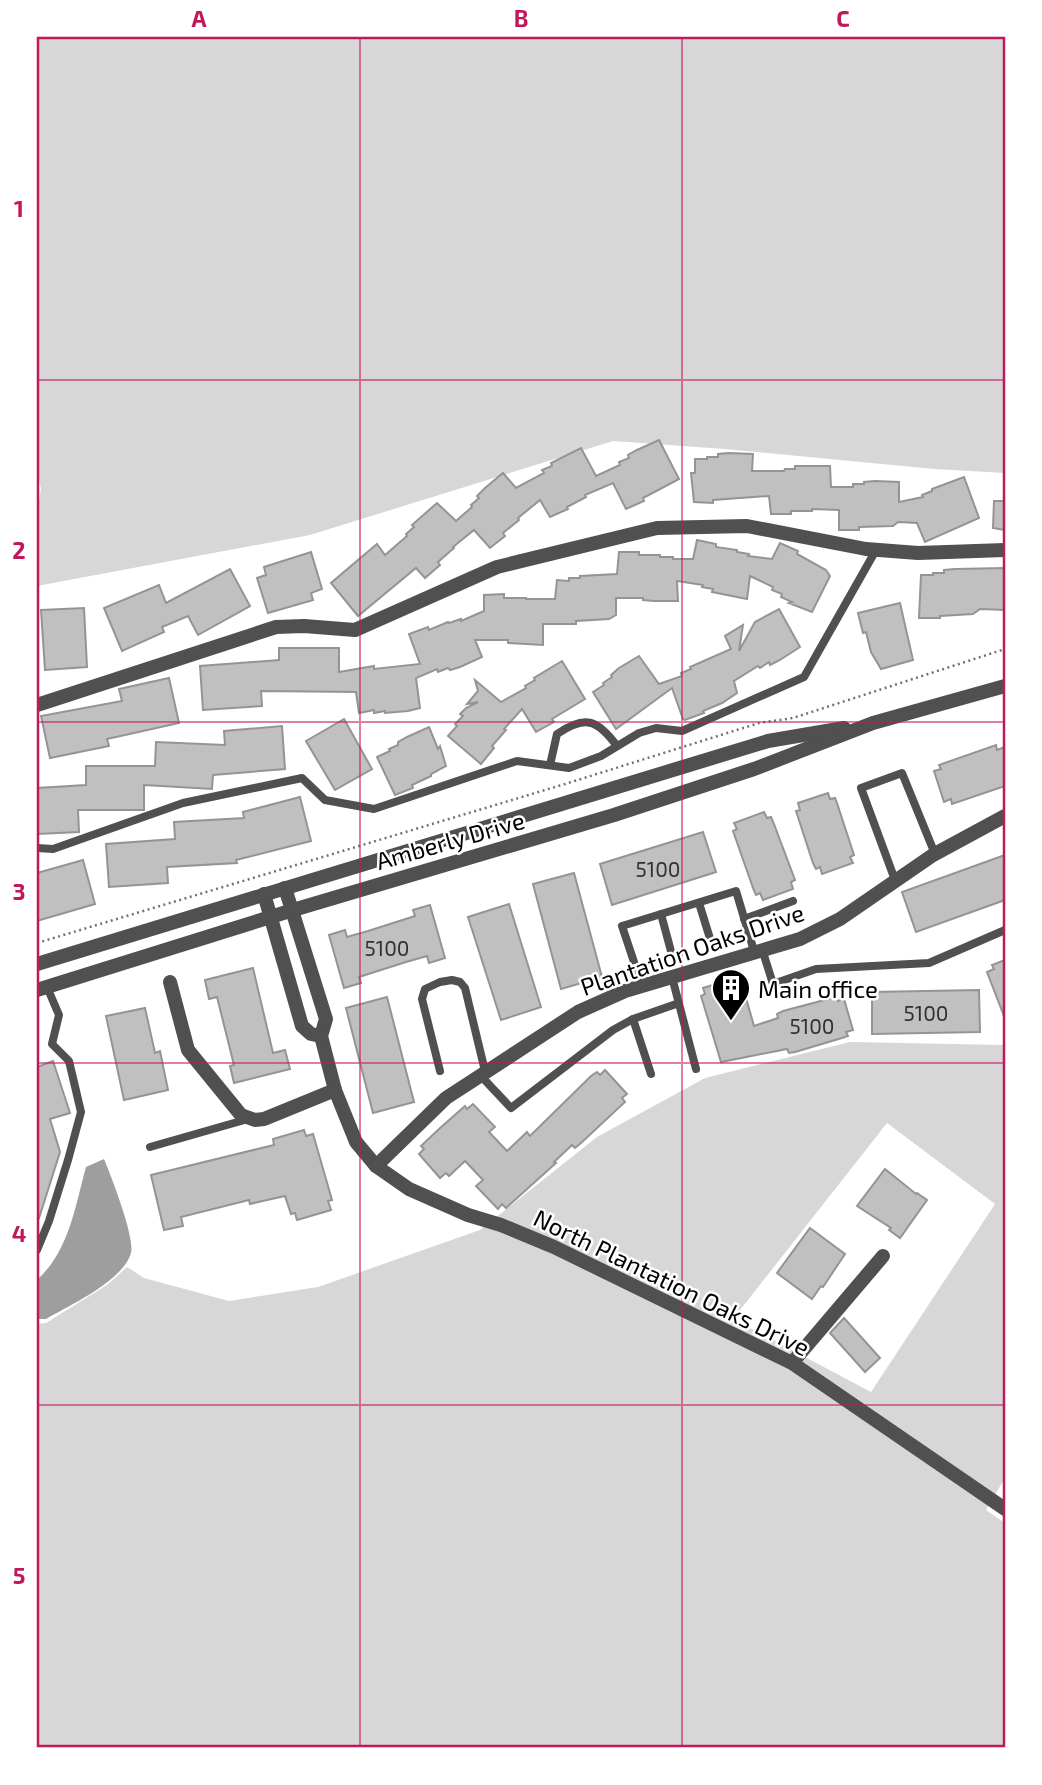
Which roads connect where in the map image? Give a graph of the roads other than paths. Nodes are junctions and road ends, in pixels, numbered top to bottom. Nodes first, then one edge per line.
1 (876, 550) junction
2 (1005, 550) edge
3 (1005, 686) edge
4 (37, 705) edge
5 (873, 723) junction
6 (617, 746) junction
7 (550, 765) junction
8 (1005, 816) edge
9 (37, 848) edge
10 (935, 854) junction
11 (895, 880) junction
12 (285, 888) junction
13 (264, 894) junction
14 (793, 901) dead end
15 (699, 903) junction
16 (293, 910) junction
17 (661, 914) junction
18 (271, 917) junction
19 (744, 919) junction
20 (1005, 930) edge
21 (712, 945) dead end
22 (758, 950) junction
23 (672, 955) dead end
24 (37, 964) edge
25 (672, 976) junction
26 (170, 982) dead end
27 (642, 986) junction
28 (42, 989) edge
29 (679, 1003) junction
30 (632, 1019) junction
31 (321, 1036) junction
32 (696, 1069) dead end
33 (440, 1071) dead end
34 (482, 1073) junction
35 (652, 1074) dead end
36 (335, 1090) junction
37 (248, 1119) junction
38 (150, 1147) dead end
39 (376, 1166) junction
40 (37, 1250) edge
41 (883, 1256) dead end
42 (792, 1363) junction
43 (1005, 1509) edge

1 - 2 street
1 - 4 street
1 - 6 lane
3 - 5 street, Amberly Drive
5 - 12 street, Amberly Drive
5 - 16 street, Amberly Drive
6 - 7 lane
6 - 7 lane
7 - 9 lane
8 - 10 street, Plantation Oaks Drive
10 - 11 street, Plantation Oaks Drive
10 - 11 lane
11 - 22 street, Plantation Oaks Drive
12 - 13 street, Amberly Drive
12 - 16 street
13 - 18 street
13 - 24 street, Amberly Drive
14 - 19 lane
15 - 17 lane
15 - 19 lane
15 - 21 lane
16 - 18 street, Amberly Drive
16 - 31 street
17 - 23 lane
17 - 27 lane
18 - 28 street, Amberly Drive
18 - 31 street
19 - 22 lane
20 - 22 lane
22 - 25 street, Plantation Oaks Drive
25 - 27 street, Plantation Oaks Drive
25 - 29 lane
26 - 37 street
27 - 34 street, Plantation Oaks Drive
28 - 40 lane
29 - 30 lane
29 - 32 lane
30 - 34 lane
30 - 35 lane
31 - 36 street
33 - 34 lane
34 - 39 street, Plantation Oaks Drive
36 - 37 street
36 - 39 street
37 - 38 lane
39 - 42 street, North Plantation Oaks Drive
41 - 42 street
42 - 43 street, North Plantation Oaks Drive

